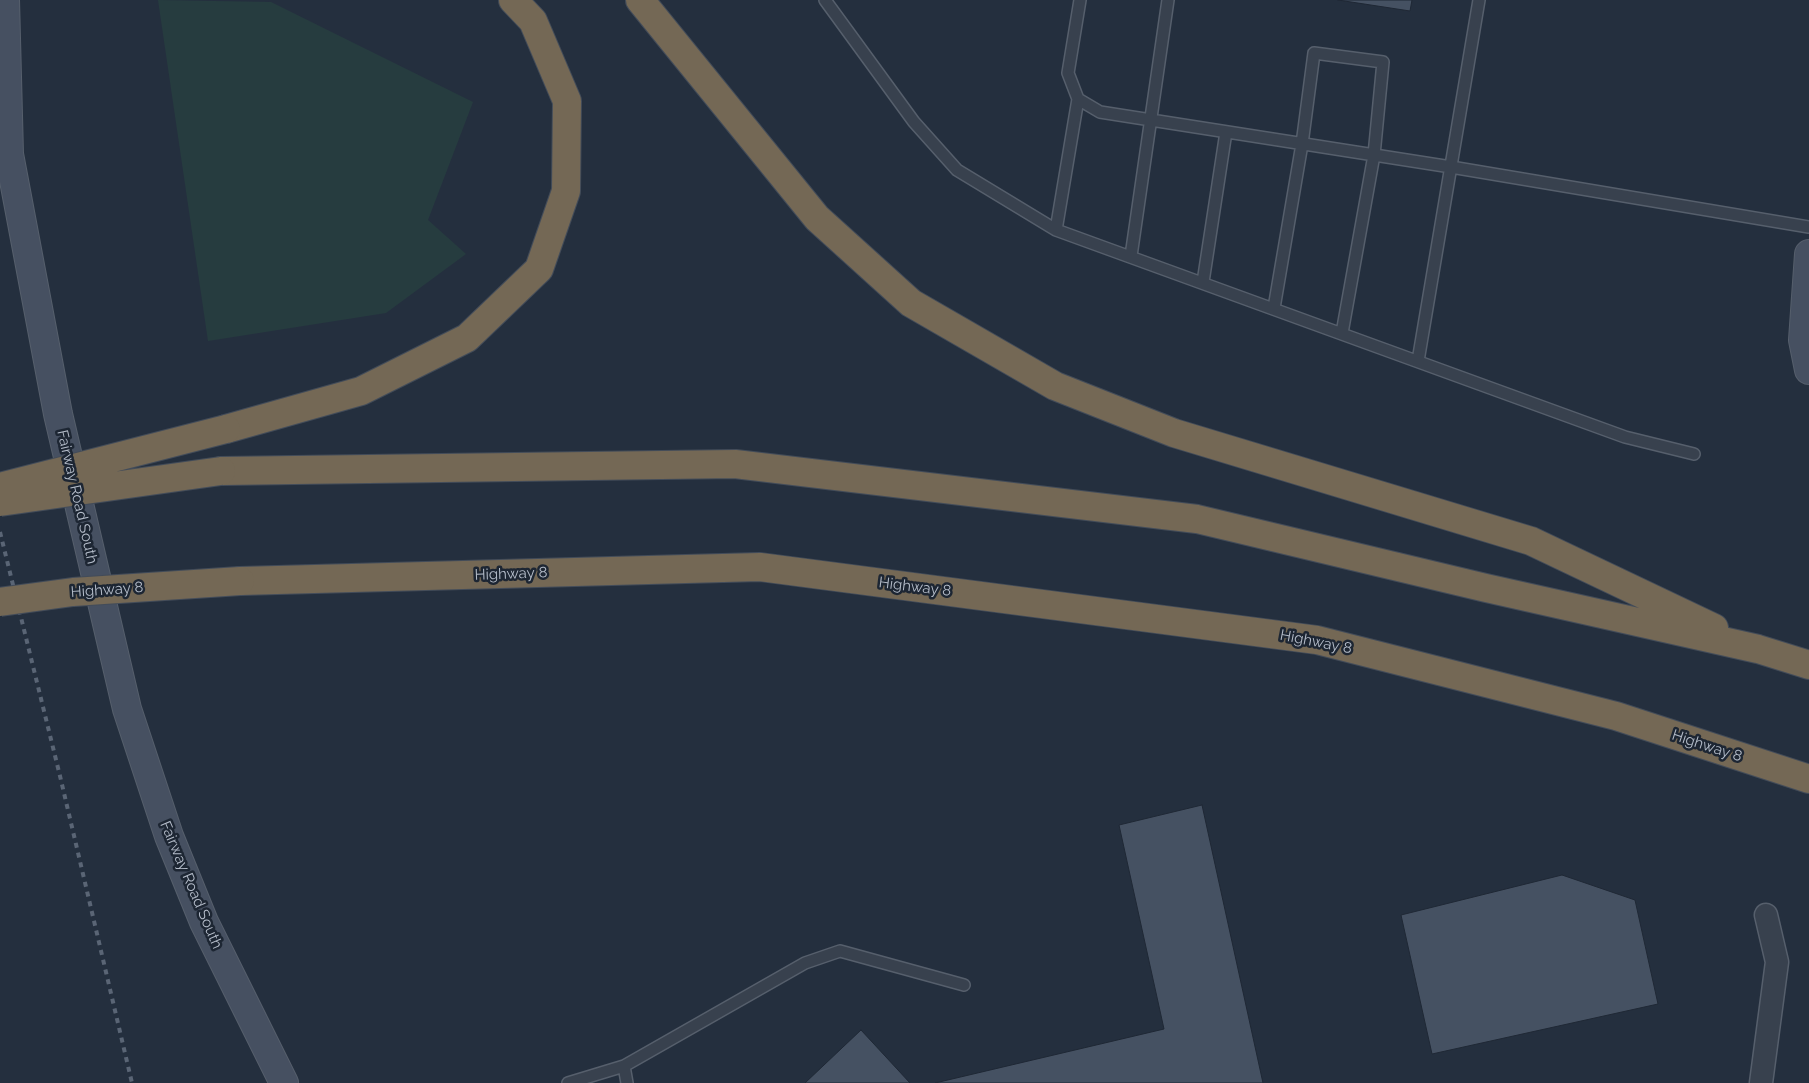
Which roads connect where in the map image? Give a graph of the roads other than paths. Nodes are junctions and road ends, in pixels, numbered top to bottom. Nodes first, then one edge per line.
1 (5, 0) edge
2 (513, 0) edge
3 (640, 0) edge
4 (825, 0) edge
5 (1080, 0) edge
6 (1168, 0) edge
7 (1479, 0) edge
8 (1078, 99) junction
9 (1151, 120) junction
10 (1226, 132) junction
11 (1302, 144) junction
12 (1374, 155) junction
13 (1451, 167) junction
14 (1809, 227) edge
15 (1056, 230) junction
16 (1809, 254) edge
17 (1131, 256) junction
18 (1203, 282) junction
19 (1274, 308) junction
20 (1342, 333) junction
21 (1418, 361) junction
22 (1809, 370) edge
23 (1694, 454) dead end
24 (0, 487) edge
25 (0, 502) edge
26 (0, 602) edge
27 (1758, 649) junction
28 (1809, 665) edge
29 (1752, 760) junction
30 (1809, 779) edge
31 (1809, 800) edge
32 (1766, 915) dead end
33 (964, 986) dead end
34 (624, 1066) junction
35 (284, 1083) edge
36 (568, 1083) edge
37 (627, 1083) edge
38 (1760, 1083) edge

1 - 35 main road, Fairway Road South
2 - 24 highway, bridge
3 - 27 highway
4 - 15 lane
5 - 8 lane
6 - 9 lane
7 - 13 lane
8 - 9 lane
8 - 15 lane
9 - 10 lane
9 - 17 lane
10 - 11 lane
10 - 18 lane
11 - 12 lane
11 - 12 lane
11 - 19 lane
12 - 13 lane
12 - 20 lane
13 - 14 lane
13 - 21 lane
15 - 17 lane
16 - 22 main road
17 - 18 lane
18 - 19 lane
19 - 20 lane
20 - 21 lane
21 - 23 lane
25 - 27 highway, bridge
26 - 29 highway, Highway 8, bridge
27 - 28 highway
29 - 30 highway, Highway 8
29 - 31 highway
32 - 38 street
33 - 34 lane
34 - 36 lane
34 - 37 lane

